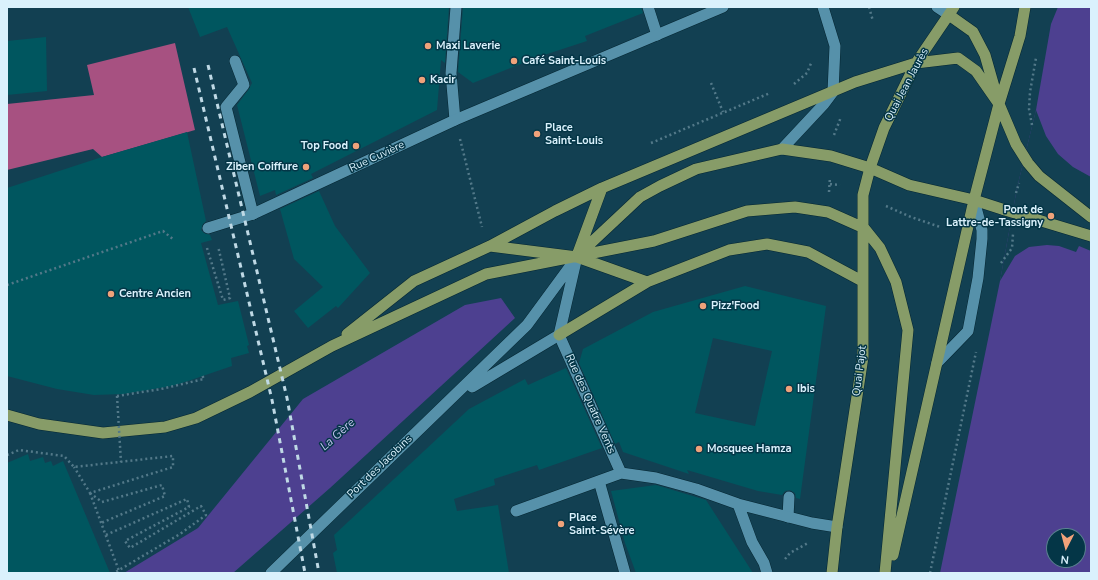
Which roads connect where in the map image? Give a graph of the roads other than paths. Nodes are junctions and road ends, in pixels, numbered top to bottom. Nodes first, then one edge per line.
1 (456, 7) edge
2 (648, 7) edge
3 (723, 7) edge
4 (823, 7) edge
5 (937, 7) edge
6 (1025, 7) edge
7 (951, 11) edge
8 (657, 35) junction
9 (235, 61) dead end
10 (916, 63) junction
11 (833, 92) junction
12 (999, 104) junction
13 (455, 120) junction
14 (782, 149) junction
15 (870, 168) junction
16 (602, 188) junction
17 (974, 200) junction
18 (253, 214) junction
19 (1091, 217) edge
20 (211, 227) road end
21 (864, 228) junction
22 (1091, 236) edge
23 (490, 246) junction
24 (577, 257) junction
25 (862, 281) junction
26 (647, 282) junction
27 (559, 335) junction
28 (332, 346) junction
29 (937, 363) junction
30 (456, 396) junction
31 (7, 415) edge
32 (621, 473) junction
33 (599, 481) junction
34 (789, 497) dead end
35 (738, 504) junction
36 (516, 511) dead end
37 (788, 517) junction
38 (837, 528) junction
39 (271, 573) edge
40 (625, 573) edge
41 (767, 573) edge
42 (832, 573) edge
43 (885, 573) edge
44 (889, 573) edge

1 - 13 street
2 - 8 street
3 - 8 street
4 - 11 street
5 - 7 street
6 - 12 main road
7 - 10 main road, Quai Jean Jaurès
7 - 12 main road
8 - 13 street, Rue Cuvière
9 - 18 street
10 - 11 main road
10 - 12 main road
10 - 15 main road, Quai Jean Jaurès
11 - 14 street
11 - 16 main road
12 - 17 main road
12 - 19 main road
13 - 18 street, Rue Cuvière
14 - 15 main road
14 - 24 main road
15 - 17 main road
15 - 21 main road, Quai Pajot
16 - 23 main road
16 - 24 main road
17 - 22 main road, bridge
17 - 29 main road
17 - 29 street
18 - 20 street, Rue Cuvière
21 - 24 main road
21 - 25 main road, Quai Pajot
21 - 43 main road
23 - 24 main road
23 - 28 main road
24 - 26 main road
24 - 27 street
24 - 28 main road
24 - 30 street
25 - 26 main road
25 - 38 main road, Quai Pajot
26 - 27 main road
27 - 30 street
27 - 32 street, Rue des Quatre Vents
28 - 31 main road
29 - 44 main road
30 - 39 street, Port des Jacobins
32 - 33 street
32 - 35 street
33 - 36 street
33 - 40 street
34 - 37 street
35 - 37 street
35 - 41 street
37 - 38 street
38 - 42 main road, Quai Pajot

